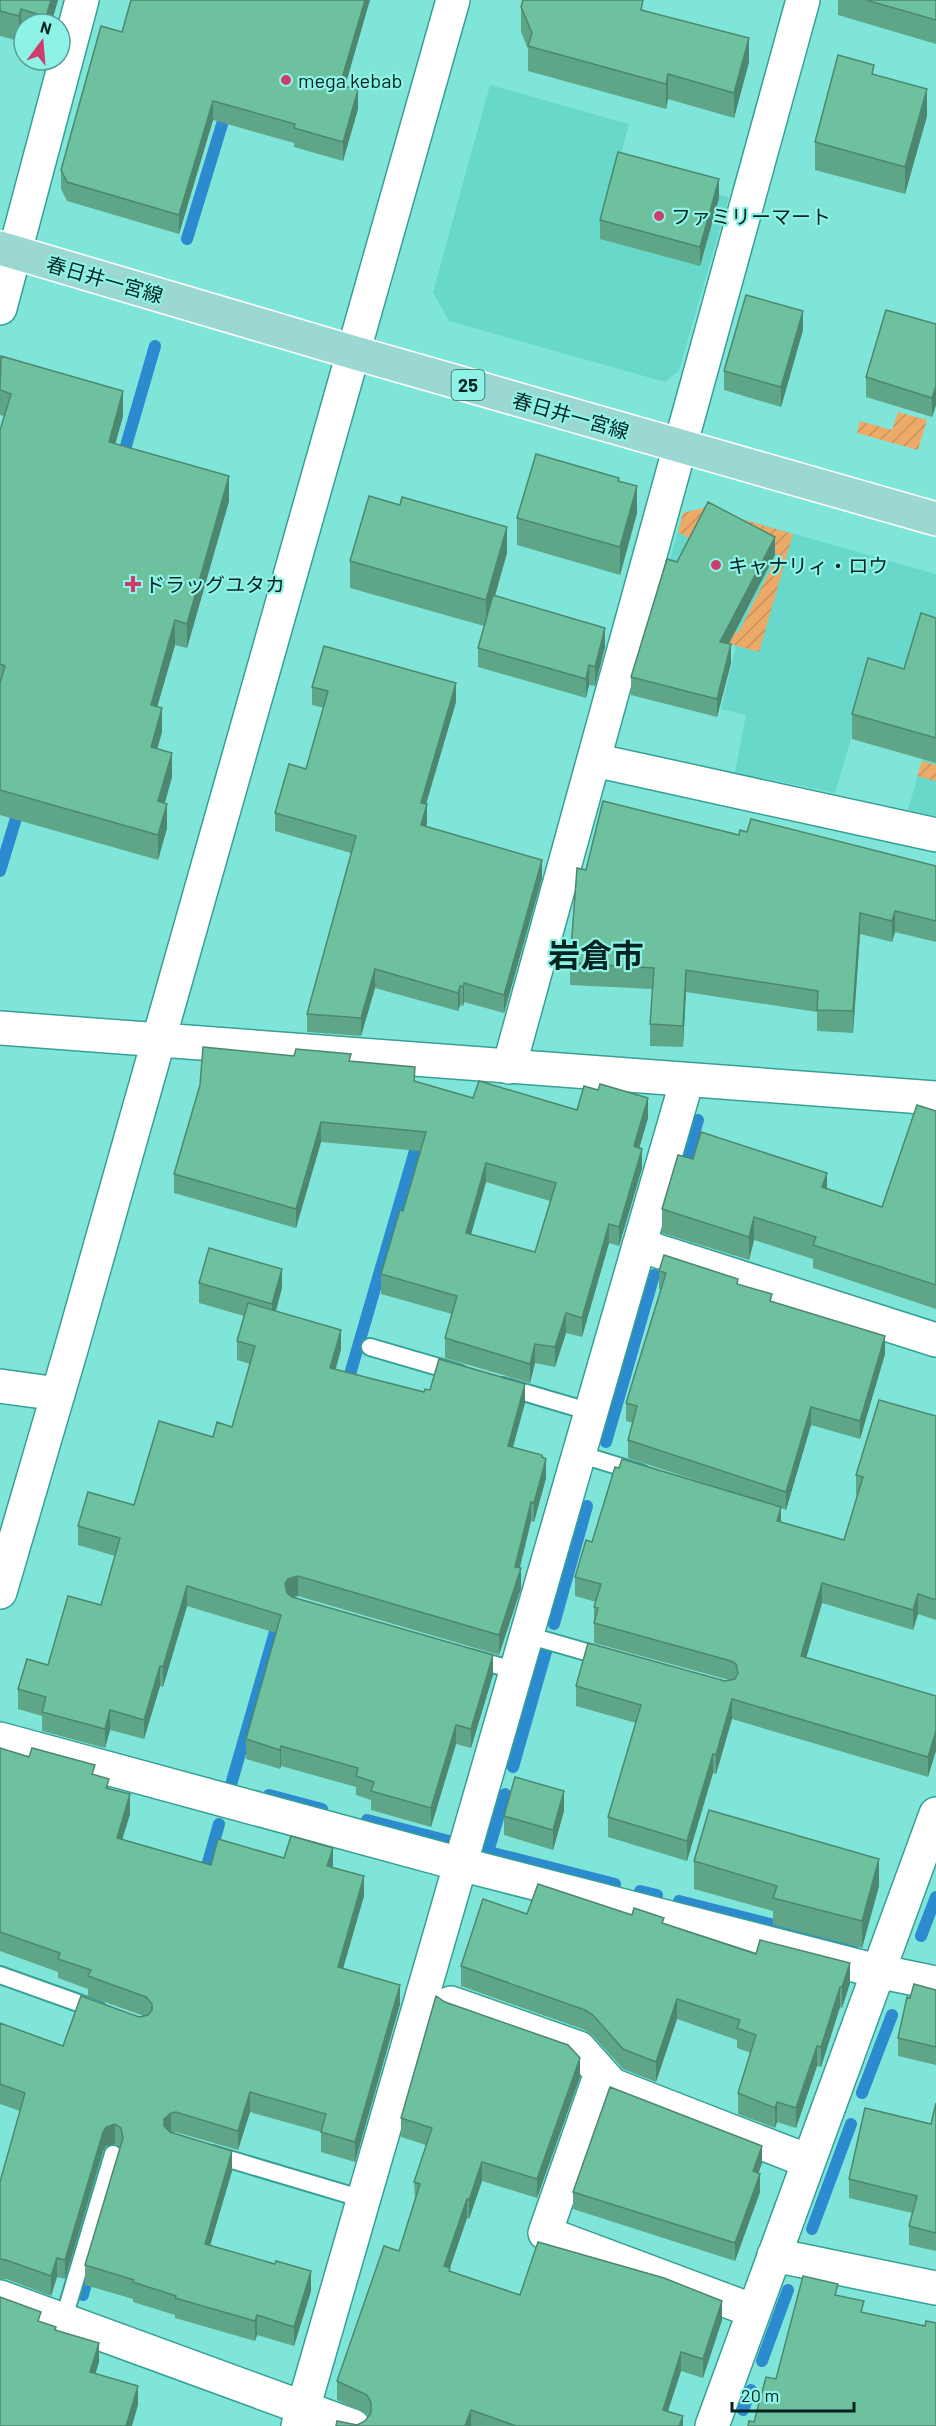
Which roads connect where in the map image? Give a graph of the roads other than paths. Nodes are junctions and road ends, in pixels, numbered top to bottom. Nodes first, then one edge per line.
1 (82, 0) edge
2 (453, 0) edge
3 (803, 0) edge
4 (8, 250) edge
5 (0, 308) edge
6 (352, 352) junction
7 (680, 445) junction
8 (936, 519) edge
9 (594, 760) junction
10 (936, 835) edge
11 (0, 1028) edge
12 (158, 1040) junction
13 (509, 1067) junction
14 (687, 1080) junction
15 (936, 1098) edge
16 (639, 1245) junction
17 (936, 1340) edge
18 (370, 1347) dead end
19 (470, 1376) edge
20 (492, 1383) edge
21 (0, 1386) edge
22 (58, 1394) junction
23 (591, 1412) junction
24 (579, 1454) junction
25 (657, 1478) edge
26 (0, 1592) edge
27 (527, 1635) junction
28 (450, 1651) edge
29 (627, 1663) edge
30 (517, 1671) junction
31 (0, 1739) edge
32 (936, 1814) edge
33 (460, 1864) junction
34 (877, 1971) junction
35 (0, 1975) edge
36 (936, 1983) edge
37 (451, 2003) edge
38 (110, 2015) edge
39 (601, 2073) junction
40 (196, 2149) edge
41 (113, 2154) dead end
42 (808, 2161) junction
43 (363, 2199) junction
44 (774, 2255) junction
45 (936, 2288) edge
46 (0, 2297) edge
47 (754, 2311) junction
48 (63, 2321) junction
49 (301, 2417) edge
50 (353, 2426) edge
51 (712, 2426) edge

1 - 4 street
2 - 6 street
3 - 7 street
4 - 5 street
4 - 6 main road, 春日井一宮線 / 25
6 - 7 main road, 春日井一宮線 / 25
6 - 12 street
7 - 8 main road, 春日井一宮線 / 25
7 - 9 street
9 - 10 street
9 - 13 street
11 - 12 street
12 - 13 street
12 - 22 street
13 - 14 street
14 - 15 street
14 - 16 street
16 - 17 street
16 - 23 street
18 - 19 lane
20 - 23 lane
21 - 22 street
22 - 26 street
23 - 24 street
24 - 25 lane
24 - 27 street
27 - 29 lane
27 - 30 street
28 - 30 lane
30 - 33 street
31 - 33 street
32 - 34 street
33 - 34 street
33 - 43 street
34 - 36 street
34 - 42 street
35 - 38 lane
37 - 39 street
39 - 42 street
39 - 47 street
40 - 43 lane
41 - 48 lane
42 - 44 street
43 - 49 street
44 - 45 street
44 - 47 street
46 - 48 street
47 - 51 street
48 - 49 street
49 - 50 street

